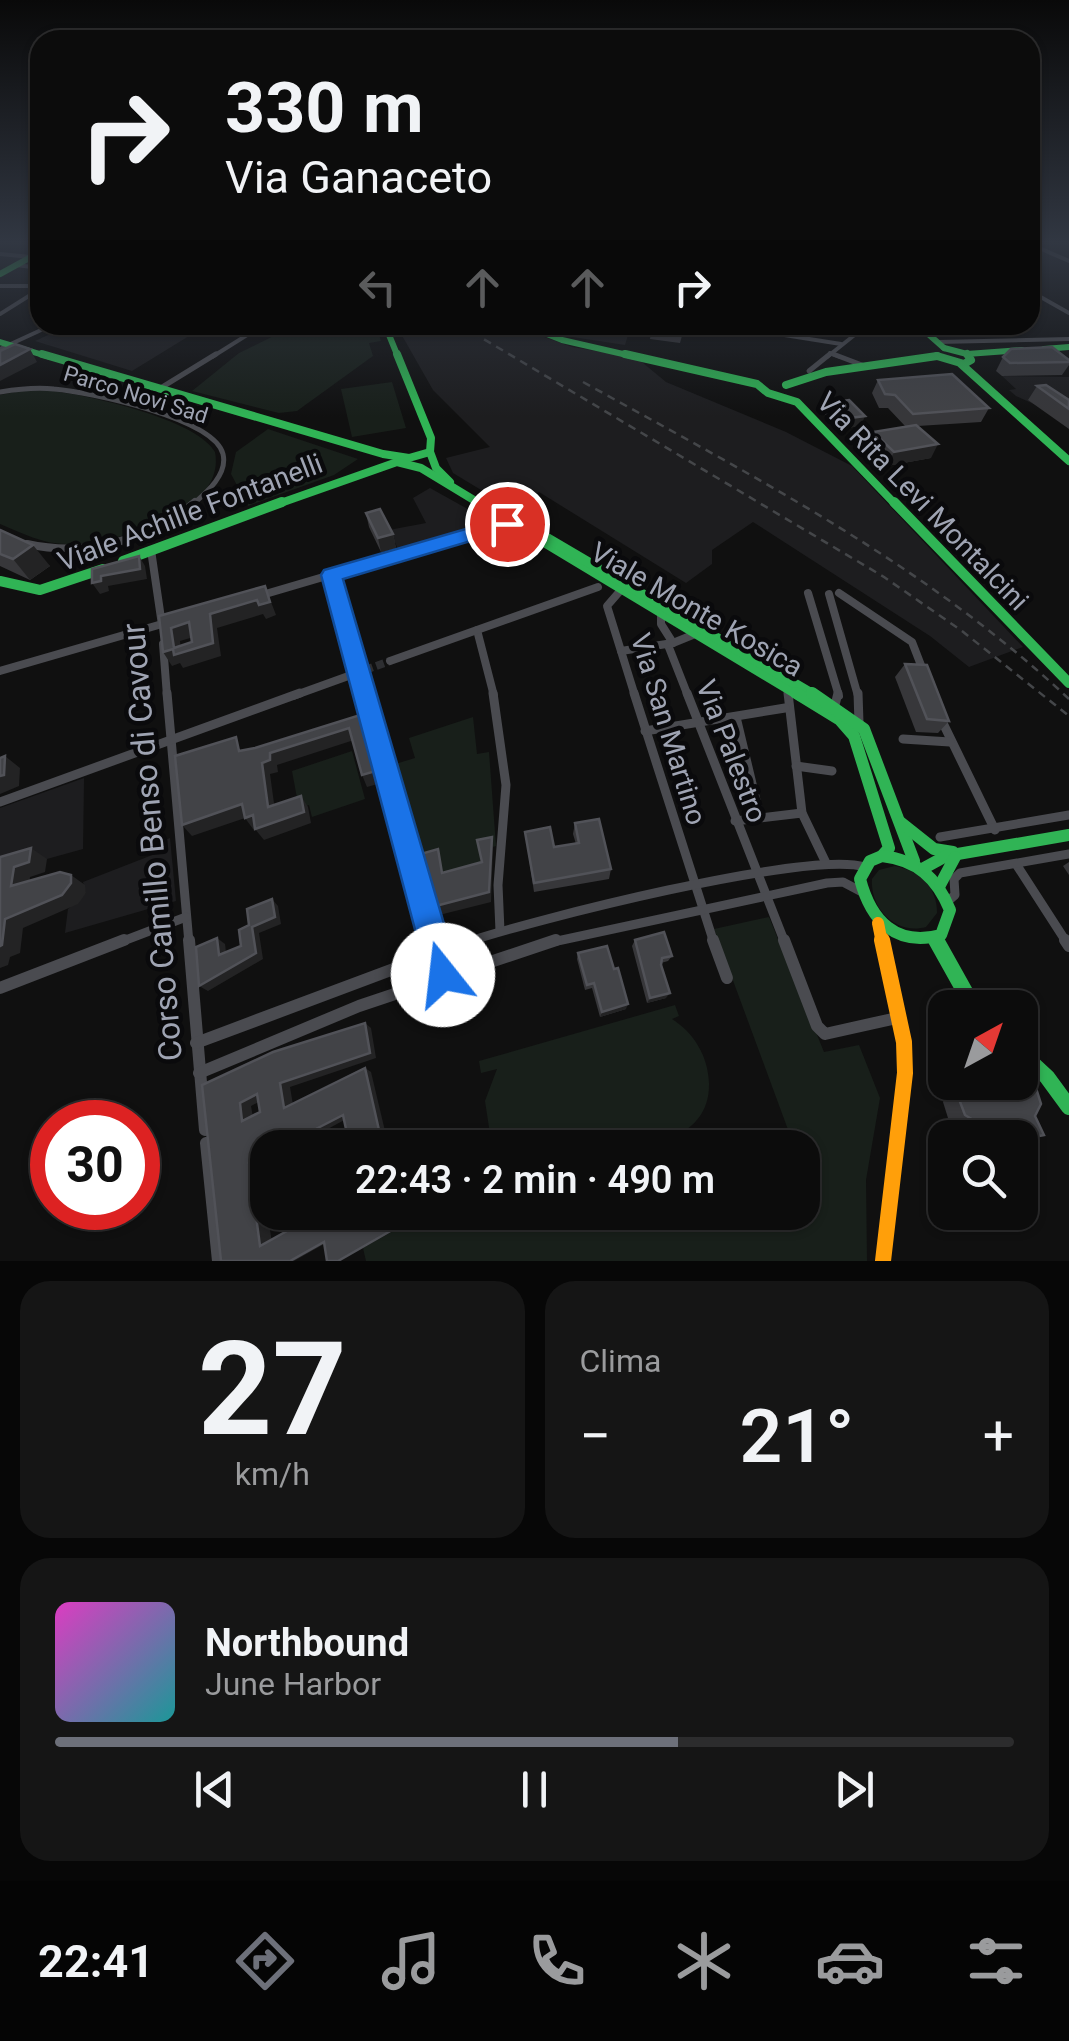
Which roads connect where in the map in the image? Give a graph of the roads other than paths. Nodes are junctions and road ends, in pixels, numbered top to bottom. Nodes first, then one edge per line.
1 (21, 300) edge
2 (1040, 301) edge
3 (1047, 301) joint
4 (0, 304) edge
5 (15, 304) junction
6 (1069, 313) edge
7 (0, 314) edge
8 (30, 335) edge
9 (247, 335) edge
10 (389, 335) edge
11 (549, 335) edge
12 (783, 335) edge
13 (853, 335) edge
14 (929, 335) edge
15 (2, 344) edge
16 (840, 344) junction
17 (1069, 344) edge
18 (943, 347) junction
19 (830, 353) junction
20 (968, 354) junction
21 (960, 364) junction
22 (862, 366) junction
23 (808, 371) dead end
24 (164, 386) junction
25 (786, 390) junction
26 (0, 392) edge
27 (1066, 455) edge
28 (394, 456) junction
29 (420, 459) junction
30 (351, 475) junction
31 (507, 524) junction
32 (15, 539) edge
33 (151, 550) junction
34 (332, 575) junction
35 (0, 581) edge
36 (598, 586) dead end
37 (620, 591) junction
38 (808, 593) dead end
39 (256, 597) edge
40 (661, 615) junction
41 (180, 619) edge
42 (162, 624) junction
43 (476, 630) junction
44 (699, 632) junction
45 (671, 644) junction
46 (621, 650) junction
47 (390, 661) tunnel mouth
48 (0, 671) edge
49 (361, 672) junction
50 (1069, 683) edge
51 (929, 686) edge
52 (788, 689) junction
53 (834, 705) junction
54 (784, 708) dead end
55 (939, 714) edge
56 (736, 717) junction
57 (698, 724) junction
58 (853, 725) junction
59 (645, 731) junction
60 (172, 740) junction
61 (903, 740) dead end
62 (950, 742) junction
63 (796, 766) junction
64 (832, 771) dead end
65 (0, 802) edge
66 (802, 812) junction
67 (1069, 815) edge
68 (760, 816) junction
69 (897, 819) junction
70 (735, 821) junction
71 (995, 830) junction
72 (1069, 835) edge
73 (940, 837) dead end
74 (1069, 854) edge
75 (968, 855) junction
76 (882, 856) junction
77 (955, 857) junction
78 (826, 863) junction
79 (1016, 864) junction
80 (919, 865) junction
81 (864, 866) junction
82 (755, 874) junction
83 (940, 885) junction
84 (694, 886) junction
85 (860, 892) junction
86 (763, 895) junction
87 (948, 901) junction
88 (701, 908) junction
89 (186, 917) junction
90 (878, 923) junction
91 (500, 931) junction
92 (935, 939) junction
93 (1069, 946) edge
94 (436, 952) junction
95 (443, 975) junction
96 (727, 978) dead end
97 (0, 988) edge
98 (964, 990) edge
99 (898, 1018) junction
100 (196, 1043) junction
101 (1038, 1068) edge
102 (199, 1072) junction
103 (1069, 1107) edge
104 (218, 1261) edge
105 (883, 1261) edge

1 - 5 street
2 - 3 street
3 - 6 street
4 - 5 street
5 - 7 street
8 - 15 street
9 - 24 street
10 - 29 street
11 - 25 street
12 - 16 street
13 - 16 street
14 - 18 street
15 - 24 street, Viale Monte Kosica
16 - 19 street
17 - 18 street
17 - 20 street
18 - 20 street
18 - 21 street
18 - 22 street
19 - 22 street
19 - 23 street
20 - 21 street
21 - 27 street
22 - 25 street
24 - 28 street, Viale Monte Kosica
25 - 50 street, Via Rita Levi Montalcini
26 - 32 street, Parco Novi Sad
28 - 29 street, Viale Monte Kosica
28 - 30 street, Viale Achille Fontanelli
29 - 30 street, Viale Achille Fontanelli
29 - 31 street, Viale Monte Kosica
29 - 44 street, Viale Monte Kosica
30 - 33 street, Viale Achille Fontanelli
31 - 34 street
31 - 37 street, Viale Monte Kosica
33 - 35 street, Viale Achille Fontanelli
33 - 42 street, Corso Camillo Benso di Cavour
34 - 39 street
34 - 49 street
36 - 43 street
37 - 40 street, Viale Monte Kosica
37 - 46 street, Via San Martino
38 - 53 street
40 - 44 street, Viale Monte Kosica
40 - 45 street, Via Palestro
41 - 42 street
42 - 48 street
42 - 60 street, Corso Camillo Benso di Cavour
43 - 47 street
43 - 91 street
44 - 45 street
44 - 52 street, Viale Monte Kosica
44 - 53 street, Viale Monte Kosica
45 - 46 street
45 - 57 street, Via Palestro
46 - 59 street, Via San Martino
49 - 60 street
49 - 94 street
51 - 58 street
52 - 58 street, Viale Monte Kosica
52 - 63 street
53 - 58 street, Viale Monte Kosica
54 - 56 street
55 - 62 street
56 - 57 street
56 - 68 street
57 - 59 street
57 - 70 street, Via Palestro
58 - 69 street
58 - 76 street
59 - 84 street, Via San Martino
60 - 65 street
60 - 89 street, Corso Camillo Benso di Cavour
61 - 62 street
62 - 71 street
63 - 64 street
63 - 66 street
66 - 68 street
66 - 78 street
67 - 71 street
68 - 70 street
69 - 75 street
69 - 80 street
70 - 82 street, Via Palestro
71 - 73 street
72 - 75 street
74 - 79 street
75 - 77 street
76 - 80 street
76 - 81 street
77 - 80 street
77 - 83 street
78 - 81 street
78 - 82 street
79 - 87 street
79 - 93 street
80 - 83 street
81 - 85 street
82 - 84 street
82 - 86 street, Via Palestro
83 - 87 street
84 - 88 street, Via San Martino
84 - 91 street
85 - 86 street
85 - 90 street
86 - 88 street
86 - 99 street, Via Palestro
87 - 92 street
88 - 95 street
88 - 96 street, Via San Martino
89 - 97 street
89 - 100 street, Corso Camillo Benso di Cavour
90 - 92 street
90 - 99 street
91 - 94 street
92 - 98 street
94 - 95 street
94 - 100 street
95 - 102 street
99 - 105 street
100 - 102 street, Corso Camillo Benso di Cavour
101 - 103 street
102 - 104 street, Corso Camillo Benso di Cavour

